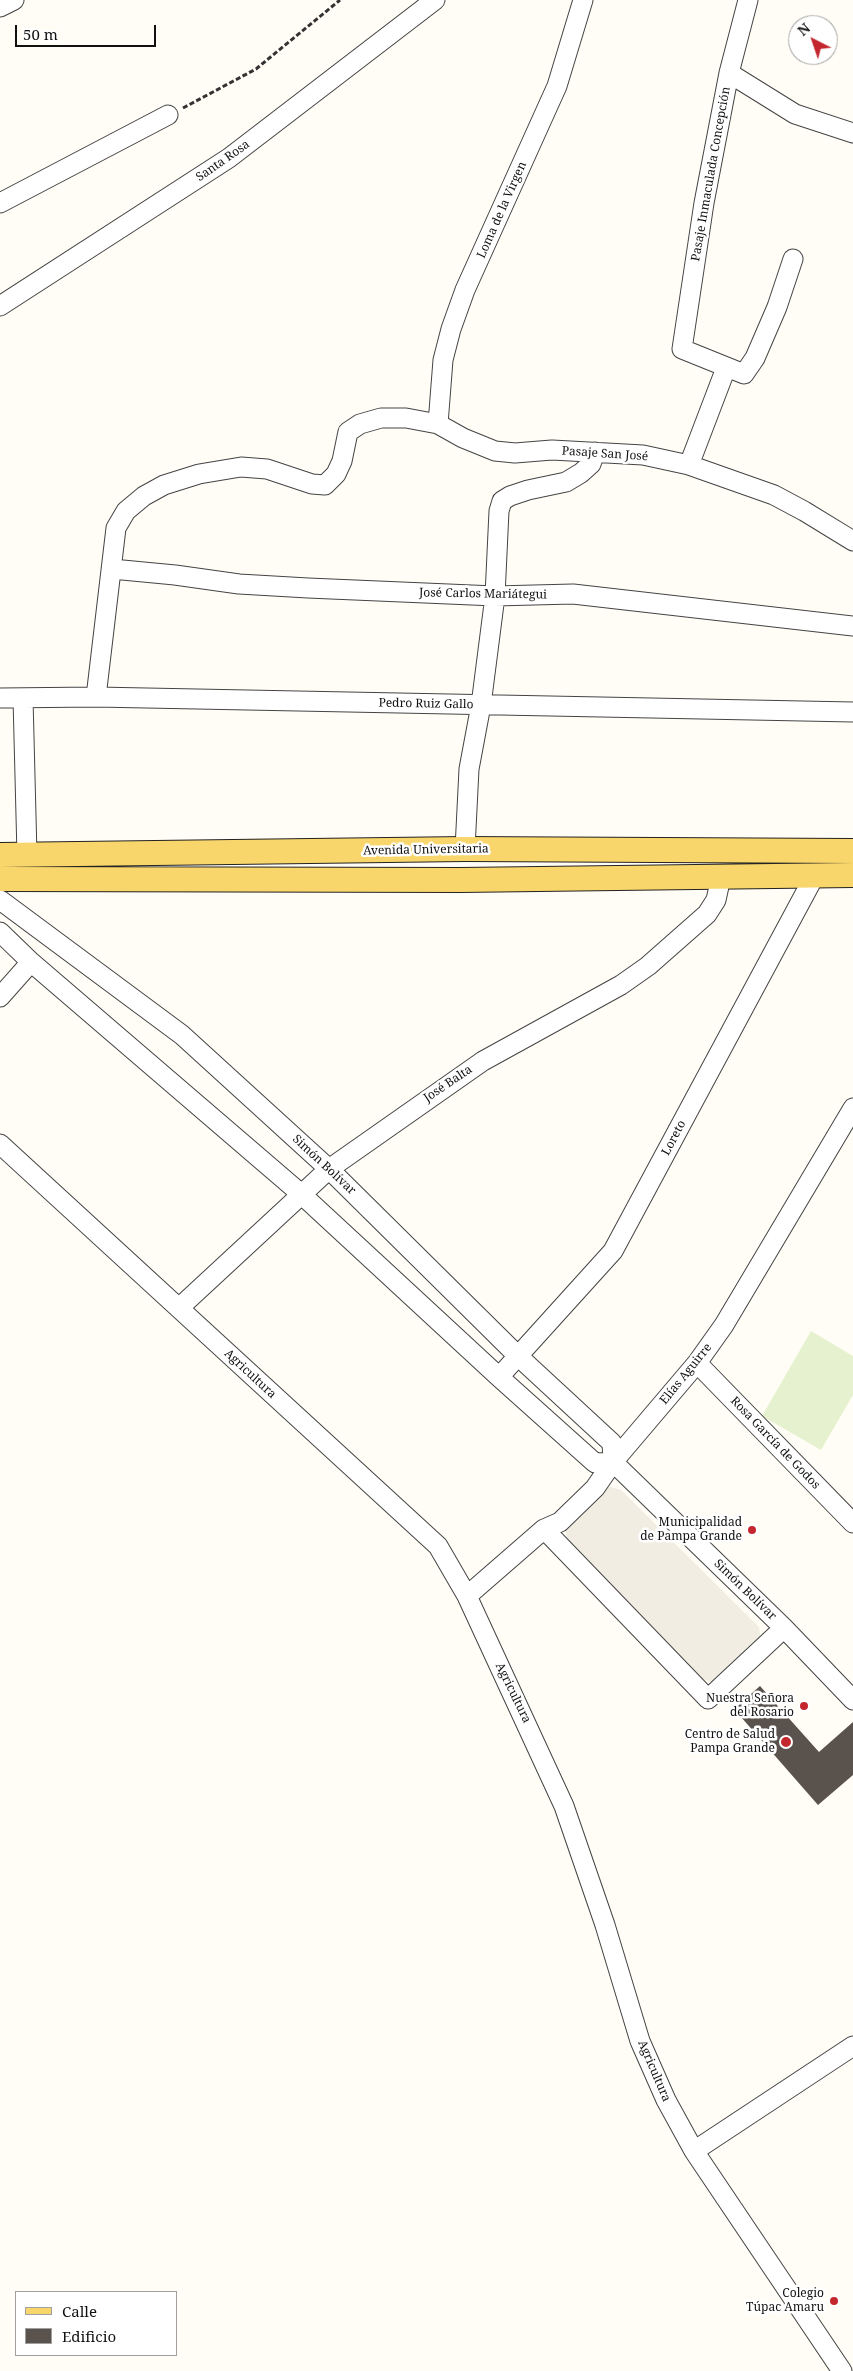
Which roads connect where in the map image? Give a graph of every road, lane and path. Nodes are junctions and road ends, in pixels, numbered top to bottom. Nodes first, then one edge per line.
1 (14, 0) edge
2 (340, 0) edge
3 (435, 0) edge
4 (583, 0) edge
5 (748, 0) edge
6 (0, 7) edge
7 (729, 73) junction
8 (168, 115) joint
9 (853, 133) edge
10 (0, 203) edge
11 (793, 259) dead end
12 (0, 306) edge
13 (726, 368) junction
14 (438, 424) junction
15 (595, 452) junction
16 (689, 465) junction
17 (853, 541) edge
18 (112, 569) junction
19 (494, 596) junction
20 (853, 626) edge
21 (96, 697) junction
22 (0, 698) edge
23 (23, 698) junction
24 (481, 706) junction
25 (853, 712) edge
26 (465, 849) junction
27 (853, 851) edge
28 (0, 854) edge
29 (27, 856) junction
30 (815, 875) junction
31 (853, 875) edge
32 (722, 877) junction
33 (0, 879) edge
34 (0, 900) edge
35 (0, 932) edge
36 (31, 962) junction
37 (0, 997) edge
38 (853, 1108) edge
39 (0, 1144) edge
40 (328, 1169) junction
41 (300, 1193) junction
42 (179, 1308) junction
43 (519, 1357) junction
44 (697, 1363) junction
45 (499, 1378) junction
46 (613, 1462) junction
47 (853, 1523) edge
48 (544, 1529) junction
49 (467, 1596) junction
50 (784, 1628) junction
51 (853, 1700) edge
52 (853, 2046) edge
53 (694, 2151) junction
54 (842, 2371) edge

1 - 6 street
2 - 8 path
3 - 12 street, Santa Rosa
4 - 14 street, Loma de la Virgen
5 - 7 street, Pasaje Inmaculada Concepción
7 - 9 street
7 - 13 street, Pasaje Inmaculada Concepción
8 - 10 street
11 - 13 street
13 - 16 street
14 - 15 street, Pasaje San José
14 - 18 street, Pasaje San José
15 - 16 street, Pasaje San José
15 - 19 street
16 - 17 street, Pasaje San José
18 - 19 street, José Carlos Mariátegui
18 - 21 street
19 - 20 street, José Carlos Mariátegui
19 - 24 street
21 - 23 street, Pedro Ruiz Gallo
21 - 24 street, Pedro Ruiz Gallo
22 - 23 street, Pedro Ruiz Gallo
23 - 29 street
24 - 25 street, Pedro Ruiz Gallo
24 - 26 street
26 - 27 main road, Avenida Universitaria
26 - 29 main road, Avenida Universitaria
28 - 29 main road, Avenida Universitaria
30 - 31 main road
30 - 32 main road
30 - 43 street, Loreto
32 - 33 main road
32 - 40 street, José Balta
34 - 40 street, Simón Bolívar
35 - 36 street
36 - 37 street
36 - 41 street
38 - 44 street, Elías Aguirre
39 - 42 street, Agricultura
40 - 41 street, José Balta
40 - 43 street, Simón Bolívar
41 - 42 street, José Balta
41 - 45 street
42 - 49 street, Agricultura
43 - 45 street, Loreto
43 - 46 street, Simón Bolívar
44 - 46 street, Elías Aguirre
44 - 47 street, Rosa García de Godos
45 - 46 street
46 - 48 street, Elías Aguirre
46 - 50 street, Simón Bolívar
48 - 49 street, Elías Aguirre
48 - 50 street
49 - 53 street, Agricultura
50 - 51 street, Simón Bolívar
52 - 53 street
53 - 54 street, Agricultura

